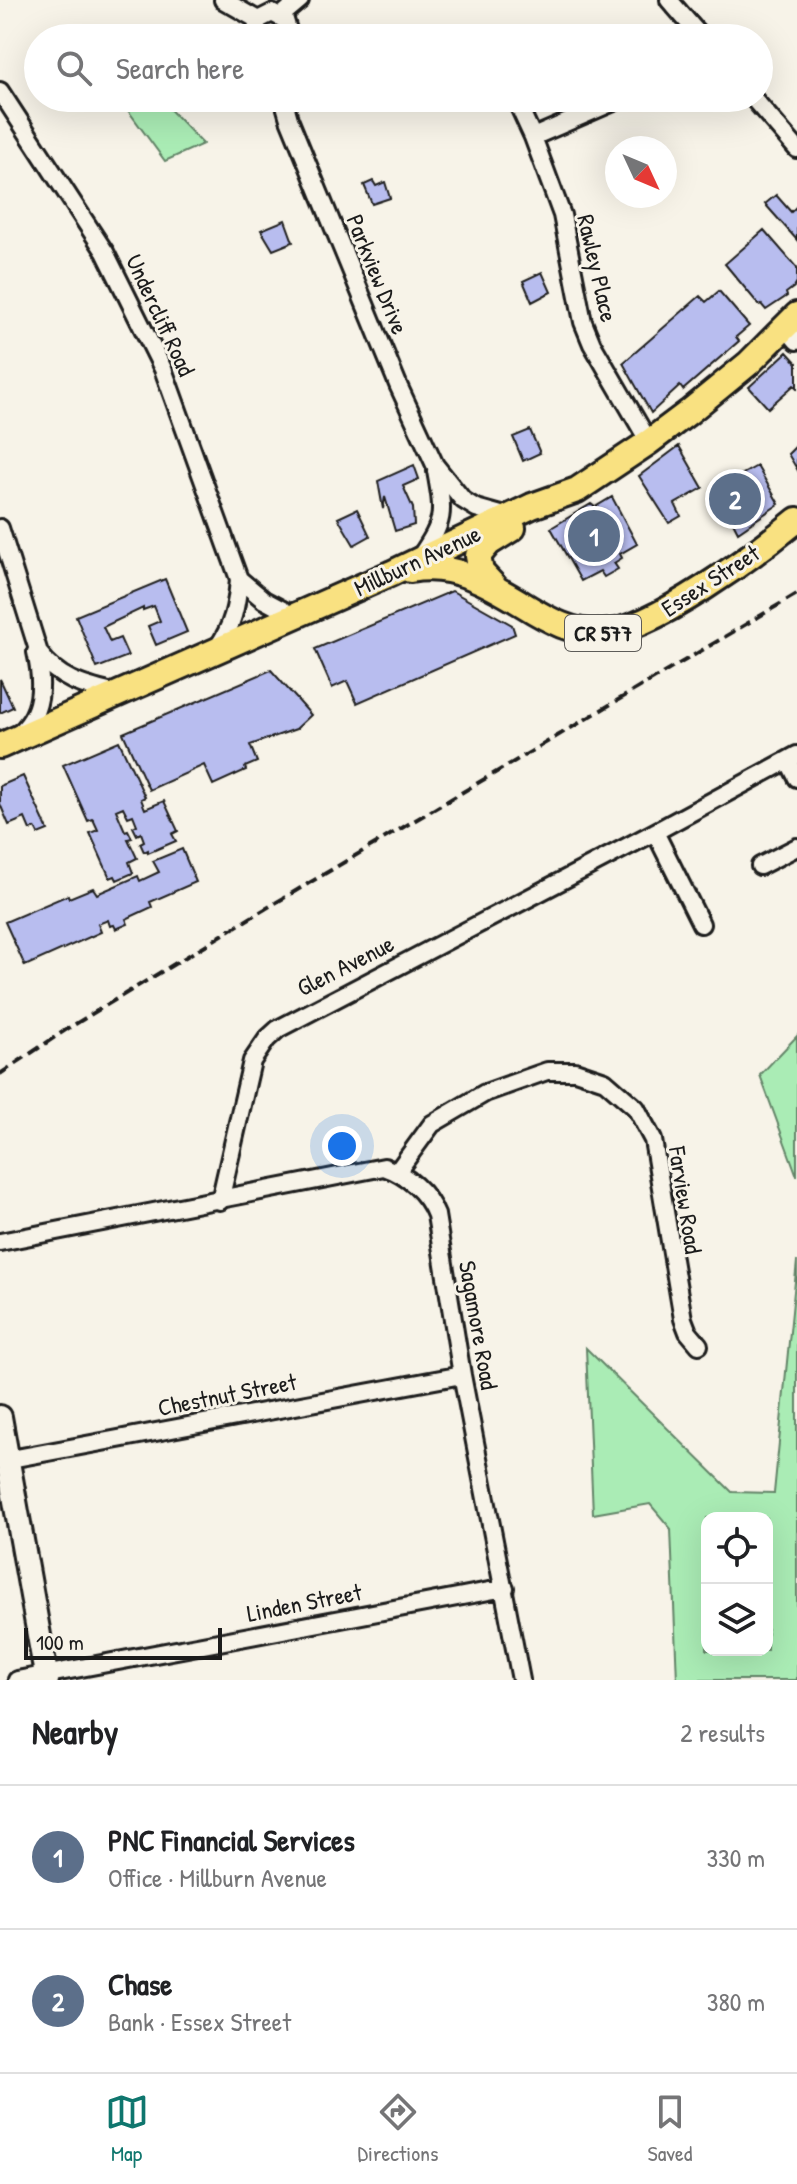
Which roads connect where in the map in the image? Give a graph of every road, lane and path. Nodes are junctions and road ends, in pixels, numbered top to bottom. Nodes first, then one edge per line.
1 (223, 0) edge
2 (300, 0) edge
3 (669, 0) edge
4 (281, 16) junction
5 (258, 20) junction
6 (257, 24) edge
7 (286, 24) edge
8 (690, 24) edge
9 (0, 91) edge
10 (287, 112) edge
11 (521, 112) edge
12 (591, 112) edge
13 (765, 112) edge
14 (533, 137) junction
15 (797, 149) edge
16 (793, 328) edge
17 (649, 442) junction
18 (435, 465) junction
19 (577, 490) junction
20 (508, 517) junction
21 (797, 520) edge
22 (0, 528) edge
23 (419, 559) junction
24 (392, 573) junction
25 (239, 579) junction
26 (496, 588) junction
27 (294, 616) junction
28 (34, 643) junction
29 (215, 650) junction
30 (118, 694) junction
31 (4, 744) edge
32 (792, 757) edge
33 (797, 778) edge
34 (655, 832) junction
35 (797, 847) edge
36 (760, 866) dead end
37 (701, 924) dead end
38 (397, 1172) junction
39 (220, 1201) junction
40 (0, 1242) edge
41 (699, 1345) dead end
42 (462, 1375) junction
43 (0, 1417) edge
44 (4, 1460) edge
45 (505, 1588) junction
46 (47, 1677) edge
47 (17, 1680) edge
48 (521, 1680) edge

1 - 5 street
2 - 4 street
3 - 8 street
4 - 5 street
4 - 7 street
5 - 6 street
9 - 25 street, Undercliff Road
10 - 18 street, Parkview Drive
11 - 14 street, Rawley Place
12 - 14 street
13 - 15 street
14 - 17 street, Rawley Place
16 - 17 main road, Millburn Avenue / CR 577
17 - 19 main road, Millburn Avenue / CR 577
18 - 20 street, Parkview Drive
18 - 23 street, Parkview Drive
19 - 20 main road, Millburn Avenue / CR 577
19 - 26 main road
20 - 23 main road, Millburn Avenue / CR 577
21 - 26 main road, Essex Street / CR 577
22 - 28 street
23 - 24 main road, Millburn Avenue / CR 577
24 - 26 main road, Essex Street / CR 577
24 - 27 main road, Millburn Avenue / CR 577
25 - 27 street
25 - 29 street, Undercliff Road
27 - 29 main road, Millburn Avenue / CR 577
28 - 30 street
28 - 31 street
29 - 30 main road, Millburn Avenue / CR 577
30 - 31 main road, Millburn Avenue / CR 577
32 - 33 street
32 - 34 street, Glen Avenue
34 - 37 street
34 - 39 street, Glen Avenue
35 - 36 street
38 - 39 street
38 - 41 street, Farview Road
38 - 42 street, Sagamore Road
39 - 40 street
42 - 44 street, Chestnut Street
42 - 45 street, Sagamore Road
43 - 44 main road
44 - 46 main road
45 - 46 street, Linden Street
45 - 48 street, Sagamore Road
46 - 47 street, Linden Street

